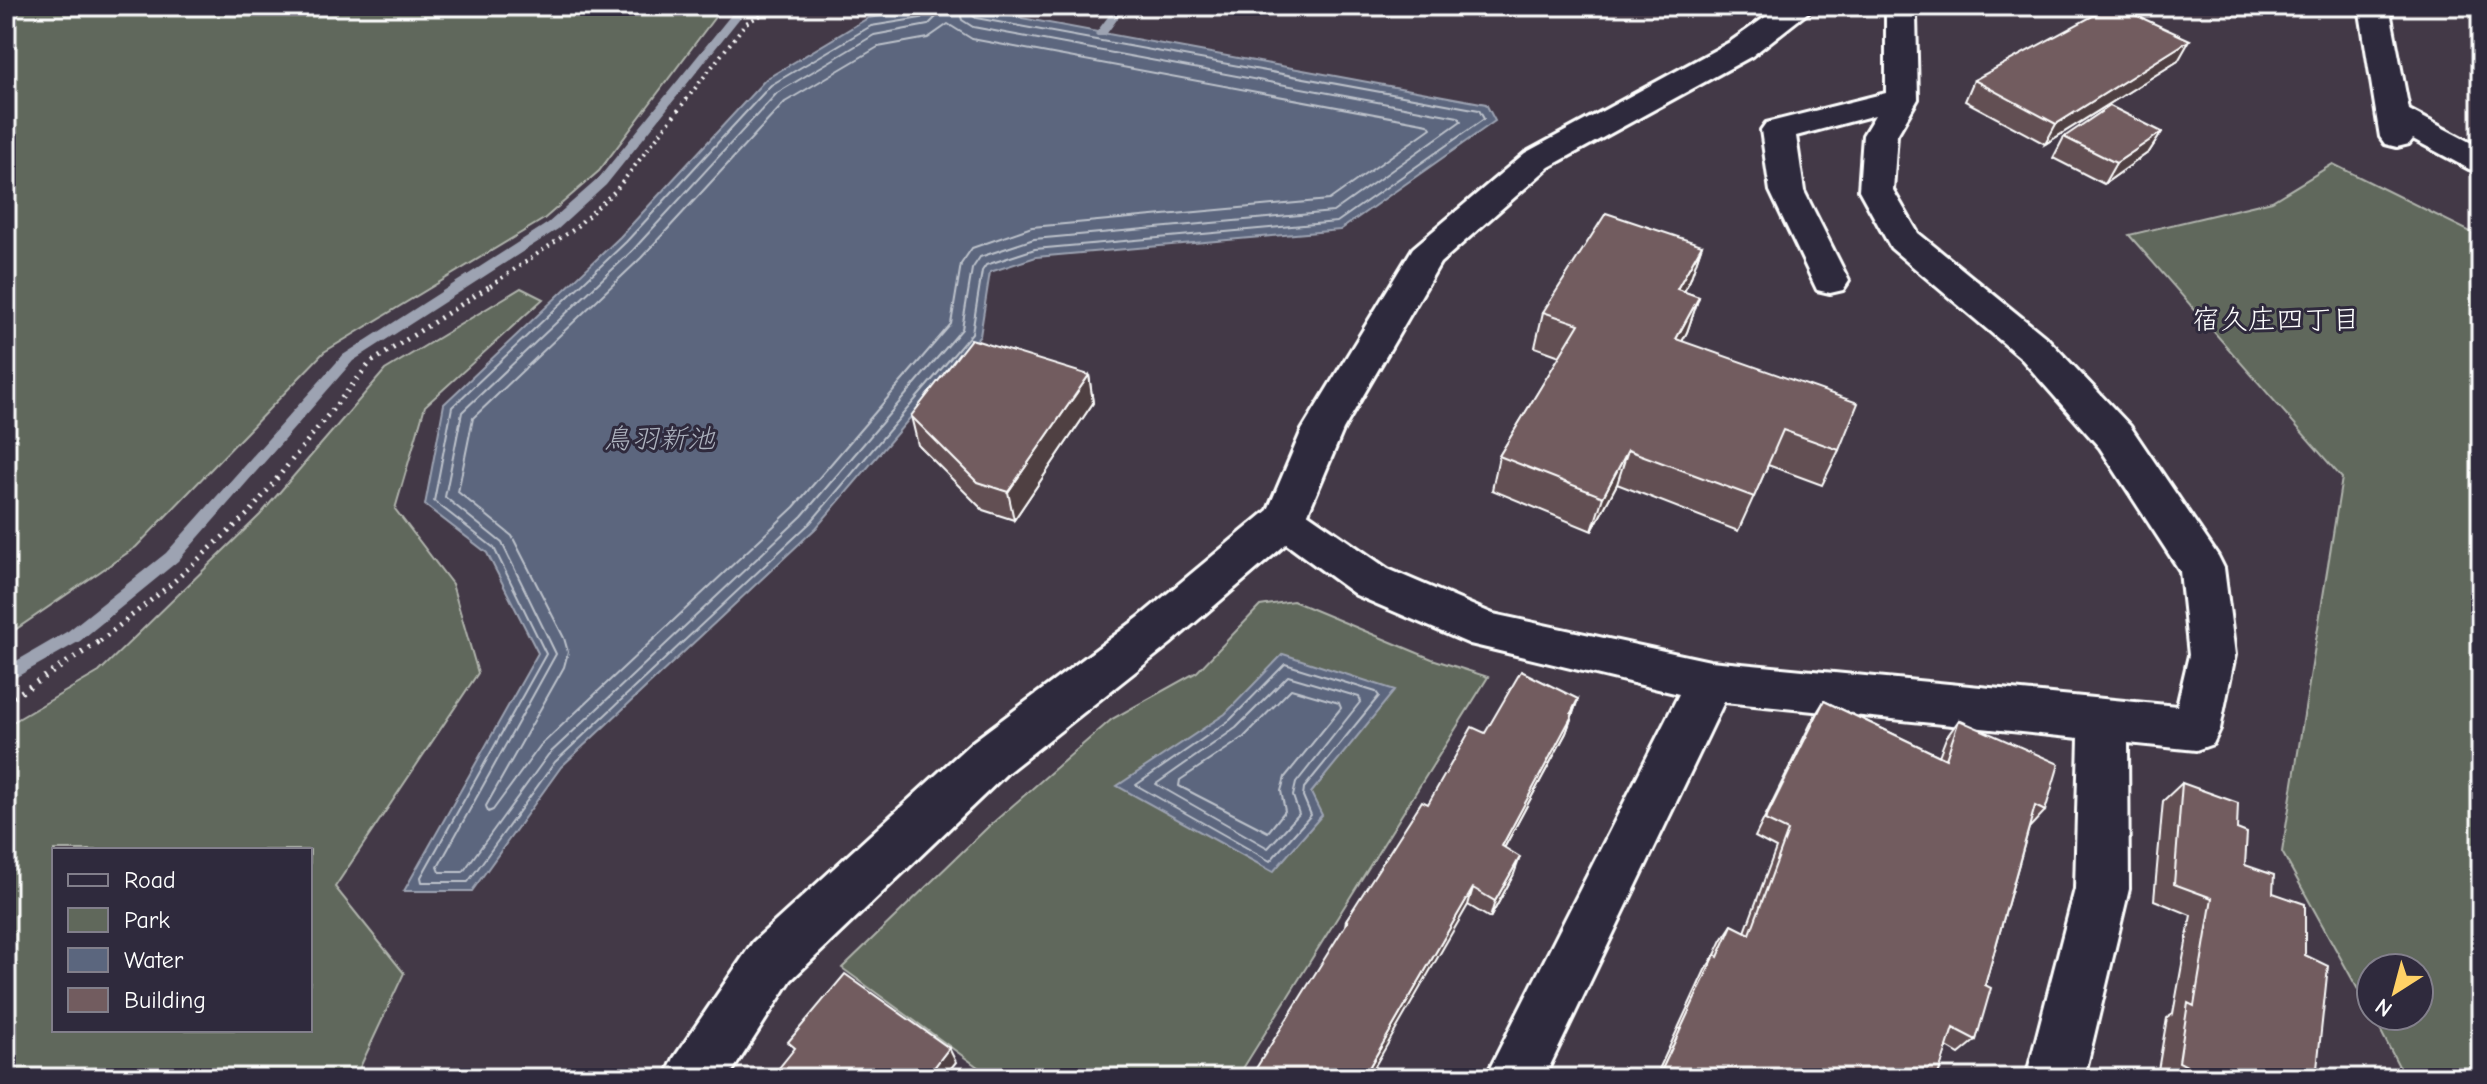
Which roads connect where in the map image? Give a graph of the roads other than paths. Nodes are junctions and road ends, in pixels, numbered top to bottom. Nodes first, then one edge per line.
1 (1801, 6) edge
2 (1896, 6) edge
3 (2374, 6) edge
4 (1902, 99) junction
5 (2481, 162) edge
6 (1830, 281) dead end
7 (1285, 520) junction
8 (1710, 681) junction
9 (2104, 720) junction
10 (694, 1078) edge
11 (1514, 1078) edge
12 (2055, 1078) edge

1 - 7 street
2 - 4 street
3 - 5 street
4 - 6 street
4 - 9 street
7 - 8 street
7 - 10 street
8 - 9 street
8 - 11 street
9 - 12 street

